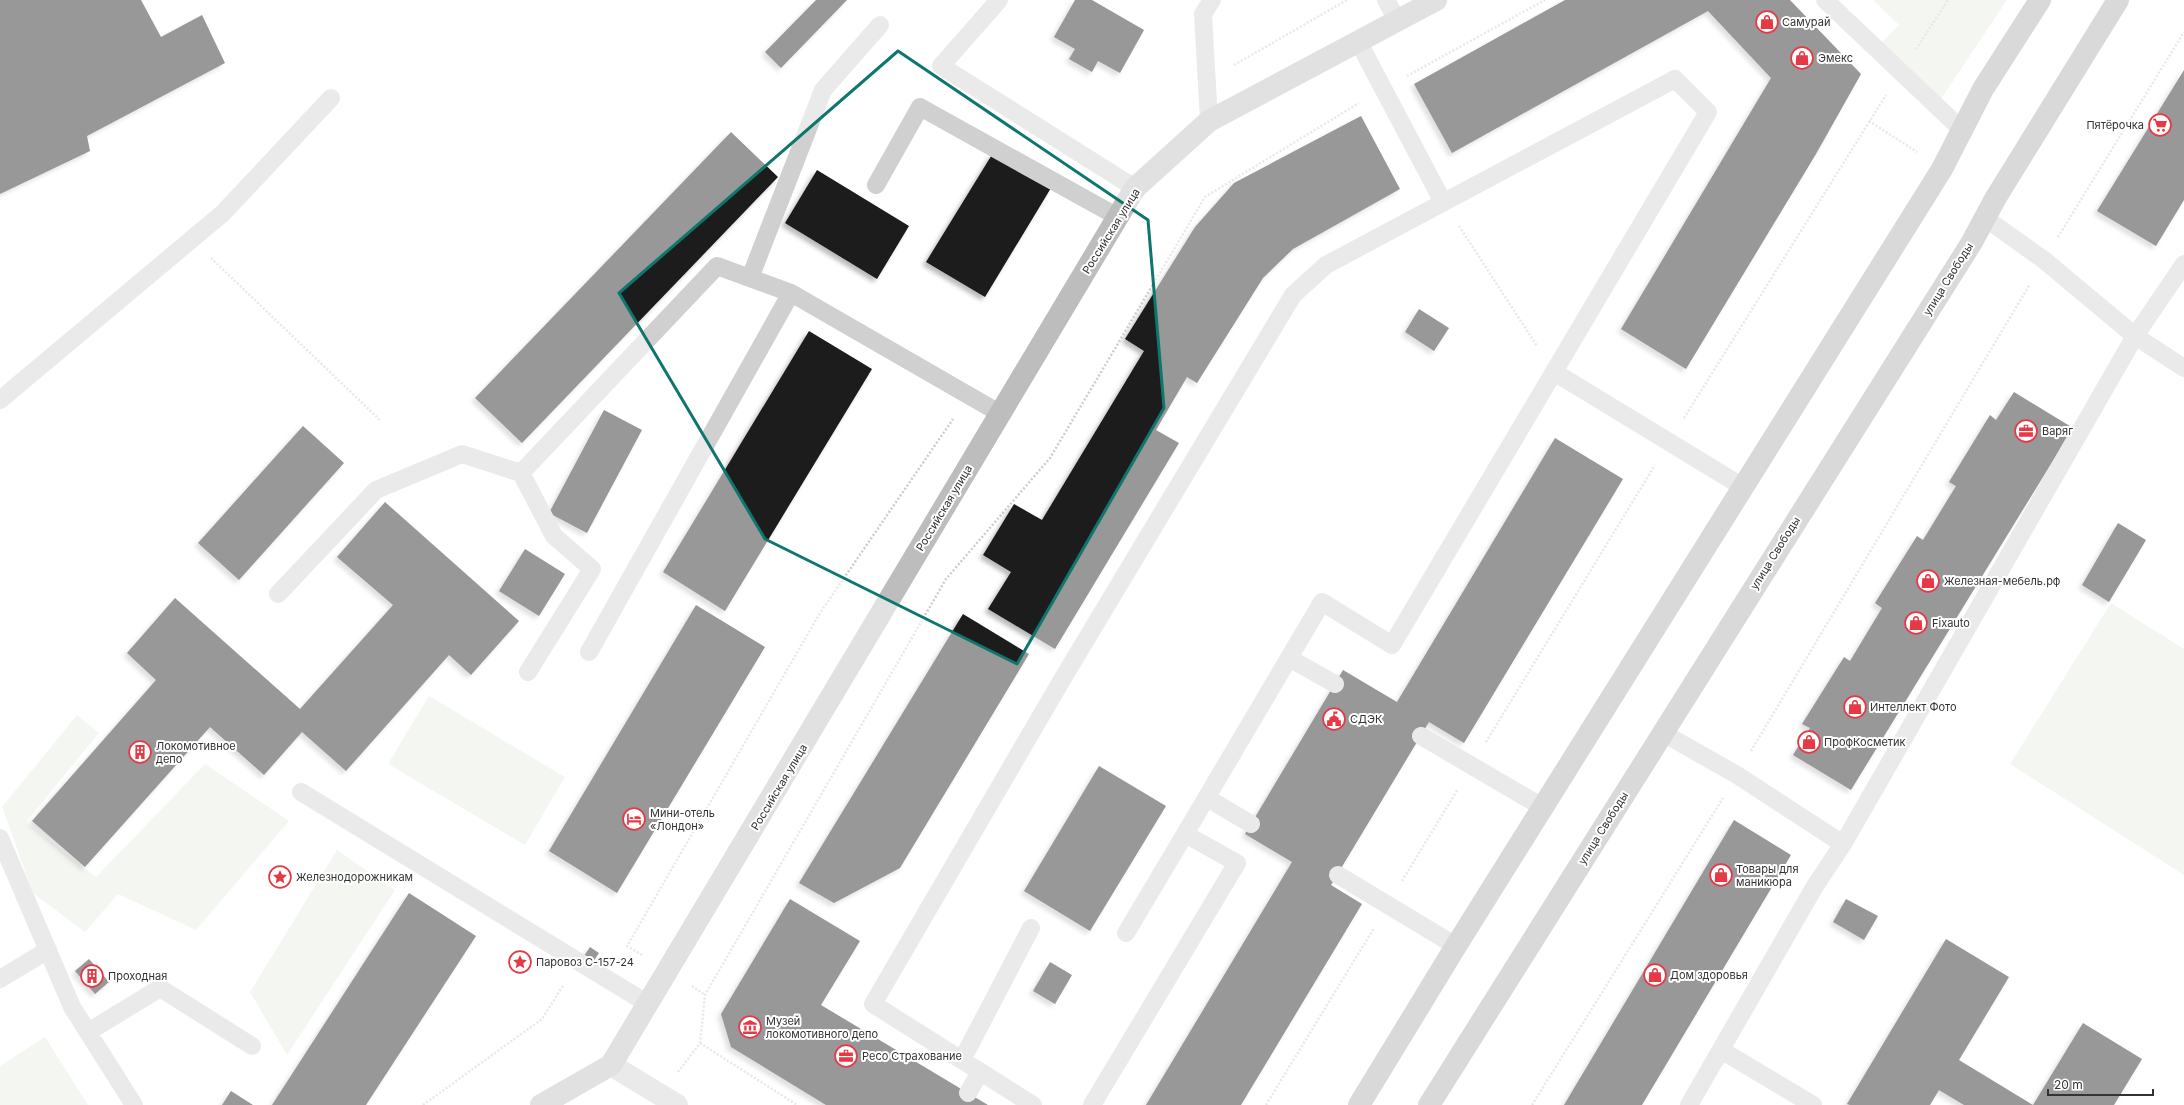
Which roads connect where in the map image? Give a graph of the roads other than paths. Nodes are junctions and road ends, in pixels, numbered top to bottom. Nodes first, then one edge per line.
1 (999, 0) edge
2 (1212, 0) edge
3 (1386, 0) edge
4 (1436, 0) edge
5 (1825, 0) edge
6 (2040, 0) edge
7 (2118, 0) edge
8 (1397, 20) junction
9 (880, 25) dead end
10 (1358, 41) junction
11 (331, 98) dead end
12 (1209, 121) junction
13 (1962, 130) junction
14 (876, 185) dead end
15 (1135, 188) junction
16 (1443, 202) junction
17 (1118, 217) junction
18 (1985, 218) junction
19 (2184, 264) edge
20 (750, 278) junction
21 (791, 293) junction
22 (2135, 336) junction
23 (2184, 368) edge
24 (1554, 372) junction
25 (0, 400) edge
26 (1001, 414) junction
27 (521, 473) junction
28 (1743, 487) junction
29 (278, 594) dead end
30 (589, 652) dead end
31 (1289, 658) junction
32 (528, 672) dead end
33 (1335, 684) dead end
34 (1663, 733) junction
35 (1421, 736) dead end
36 (301, 792) dead end
37 (1207, 798) junction
38 (1544, 808) junction
39 (1251, 824) dead end
40 (1186, 834) junction
41 (1843, 844) junction
42 (1, 846) edge
43 (1338, 875) dead end
44 (1031, 928) dead end
45 (1126, 933) dead end
46 (1456, 946) junction
47 (48, 950) junction
48 (0, 979) edge
49 (648, 1004) junction
50 (88, 1032) junction
51 (252, 1046) dead end
52 (1721, 1050) junction
53 (962, 1060) junction
54 (611, 1065) junction
55 (980, 1072) junction
56 (968, 1093) dead end
57 (668, 1100) edge
58 (134, 1105) edge
59 (541, 1105) edge
60 (1033, 1105) edge
61 (1092, 1105) edge
62 (1359, 1105) edge
63 (1430, 1105) edge
64 (1689, 1105) edge
65 (1813, 1105) edge

1 - 15 lane
2 - 12 lane
3 - 8 lane
4 - 8 main road, Российская улица
5 - 13 lane
6 - 13 main road
7 - 18 main road, улица Свободы
8 - 10 main road, Российская улица
9 - 20 lane
10 - 12 main road, Российская улица
10 - 16 lane
11 - 25 lane
12 - 15 main road, Российская улица
13 - 28 main road
14 - 17 lane
15 - 17 main road, Российская улица
16 - 24 lane
16 - 53 lane
17 - 26 main road, Российская улица
18 - 22 lane
18 - 34 main road, улица Свободы
19 - 22 lane
20 - 21 lane
20 - 27 lane
21 - 26 lane
21 - 30 lane
22 - 23 lane
22 - 41 lane
24 - 28 lane
24 - 31 lane
26 - 49 main road, Российская улица
27 - 29 lane
27 - 32 lane
28 - 38 main road
31 - 33 lane
31 - 37 lane
34 - 41 lane
34 - 63 main road, улица Свободы
35 - 38 lane
36 - 49 lane
37 - 39 lane
37 - 40 lane
38 - 46 main road
40 - 45 lane
40 - 61 lane
41 - 52 lane
42 - 47 lane
43 - 46 lane
44 - 53 lane
46 - 62 main road
47 - 48 lane
47 - 50 lane
49 - 54 main road, Российская улица
50 - 51 lane
50 - 58 lane
52 - 64 lane
52 - 65 lane
53 - 55 lane
54 - 57 street
54 - 59 main road, Российская улица
55 - 56 lane
55 - 60 lane

